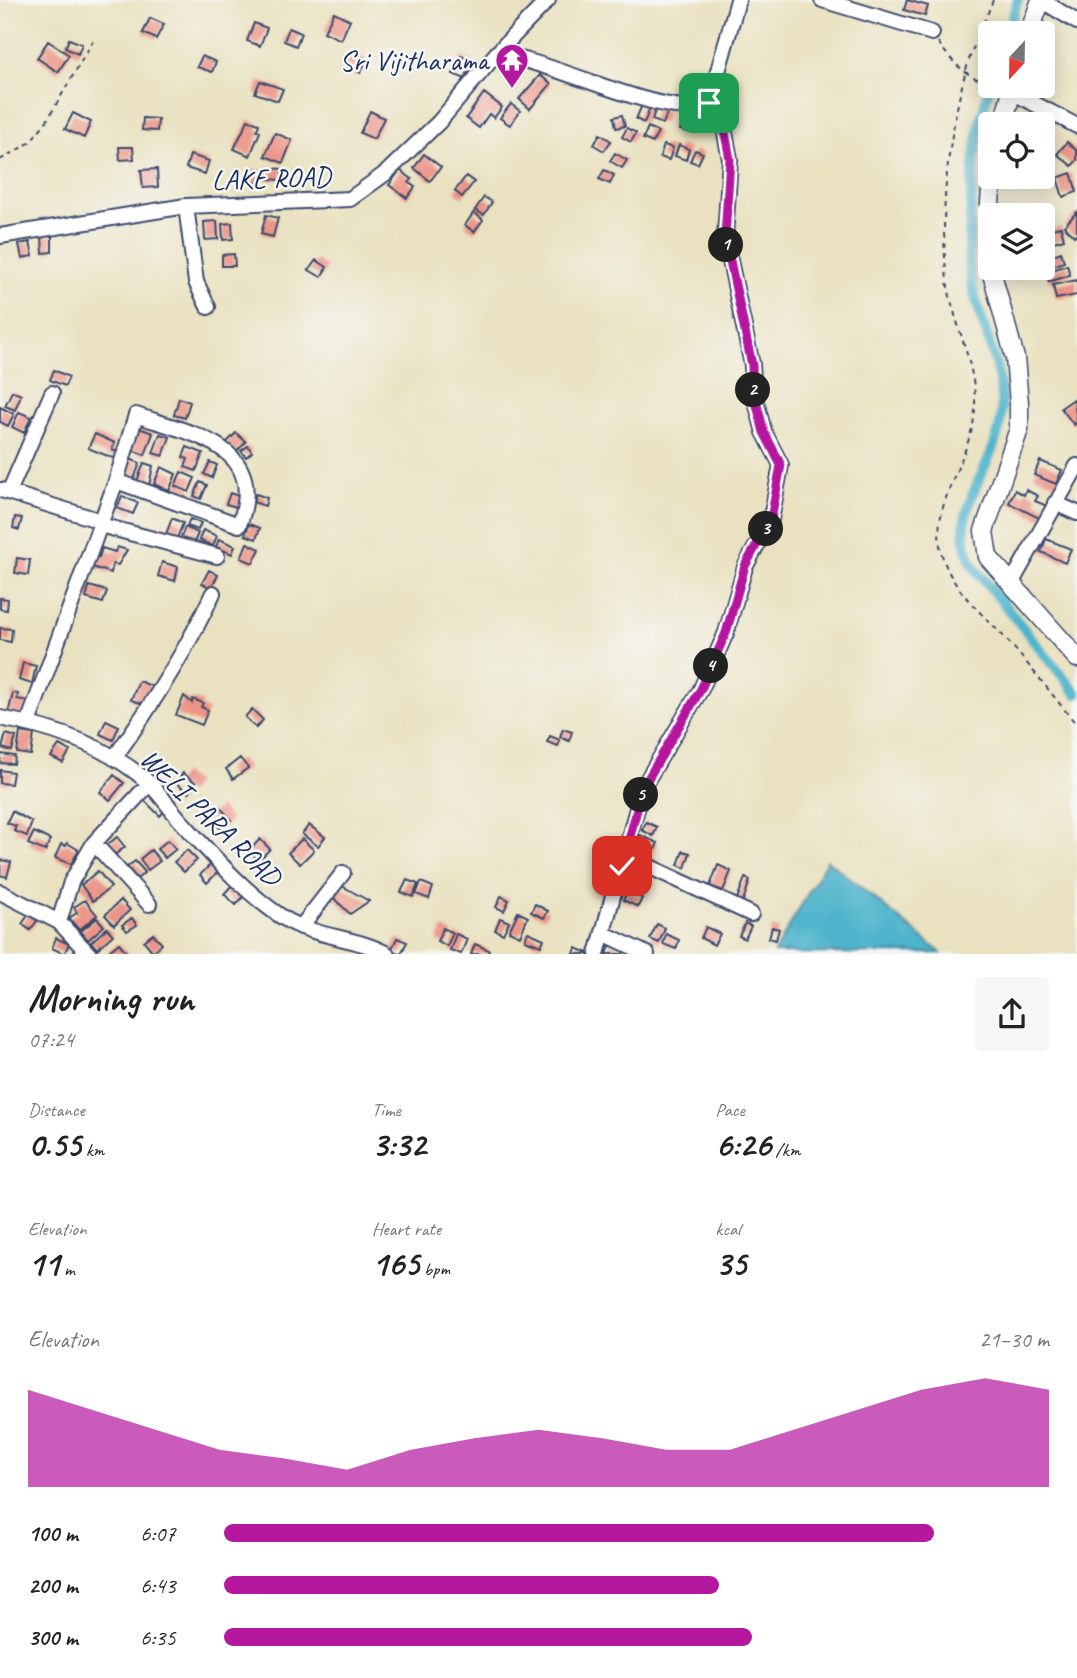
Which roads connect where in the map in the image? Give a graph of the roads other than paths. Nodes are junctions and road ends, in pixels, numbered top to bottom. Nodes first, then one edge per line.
1 (548, 0) edge
2 (738, 0) edge
3 (822, 0) edge
4 (1041, 0) edge
5 (1076, 19) edge
6 (1033, 21) edge
7 (932, 33) road end
8 (496, 54) junction
9 (1028, 98) edge
10 (709, 103) junction
11 (1077, 126) edge
12 (991, 189) edge
13 (186, 206) junction
14 (0, 236) edge
15 (208, 307) dead end
16 (52, 393) dead end
17 (1077, 466) edge
18 (116, 481) junction
19 (4, 491) edge
20 (1055, 503) junction
21 (1077, 513) edge
22 (101, 523) junction
23 (217, 556) dead end
24 (1012, 582) junction
25 (213, 593) dead end
26 (1077, 658) edge
27 (0, 718) edge
28 (28, 723) junction
29 (114, 758) junction
30 (149, 784) junction
31 (94, 843) junction
32 (624, 859) junction
33 (343, 873) dead end
34 (0, 892) edge
35 (149, 904) dead end
36 (751, 914) dead end
37 (59, 922) junction
38 (301, 927) junction
39 (603, 933) junction
40 (89, 954) edge
41 (387, 954) edge
42 (597, 954) edge
43 (648, 954) edge

1 - 8 street, LAKE ROAD
2 - 10 street
3 - 7 street
4 - 5 street
4 - 6 main road
8 - 10 street
8 - 13 street, LAKE ROAD
9 - 11 street
10 - 32 street
12 - 24 main road
13 - 14 street, LAKE ROAD
13 - 15 street
16 - 19 street
17 - 20 street
18 - 18 street
18 - 22 street
19 - 22 street
20 - 21 street
20 - 24 street
22 - 23 street
22 - 28 street
24 - 26 main road
25 - 29 street
27 - 28 street, WELI PARA ROAD
28 - 29 street, WELI PARA ROAD
29 - 30 street, WELI PARA ROAD
30 - 31 street
30 - 38 street, WELI PARA ROAD
31 - 35 street
31 - 37 street
32 - 36 street
32 - 39 street
33 - 38 street
34 - 37 street
37 - 40 street
38 - 41 street, WELI PARA ROAD
39 - 42 street
39 - 43 street

